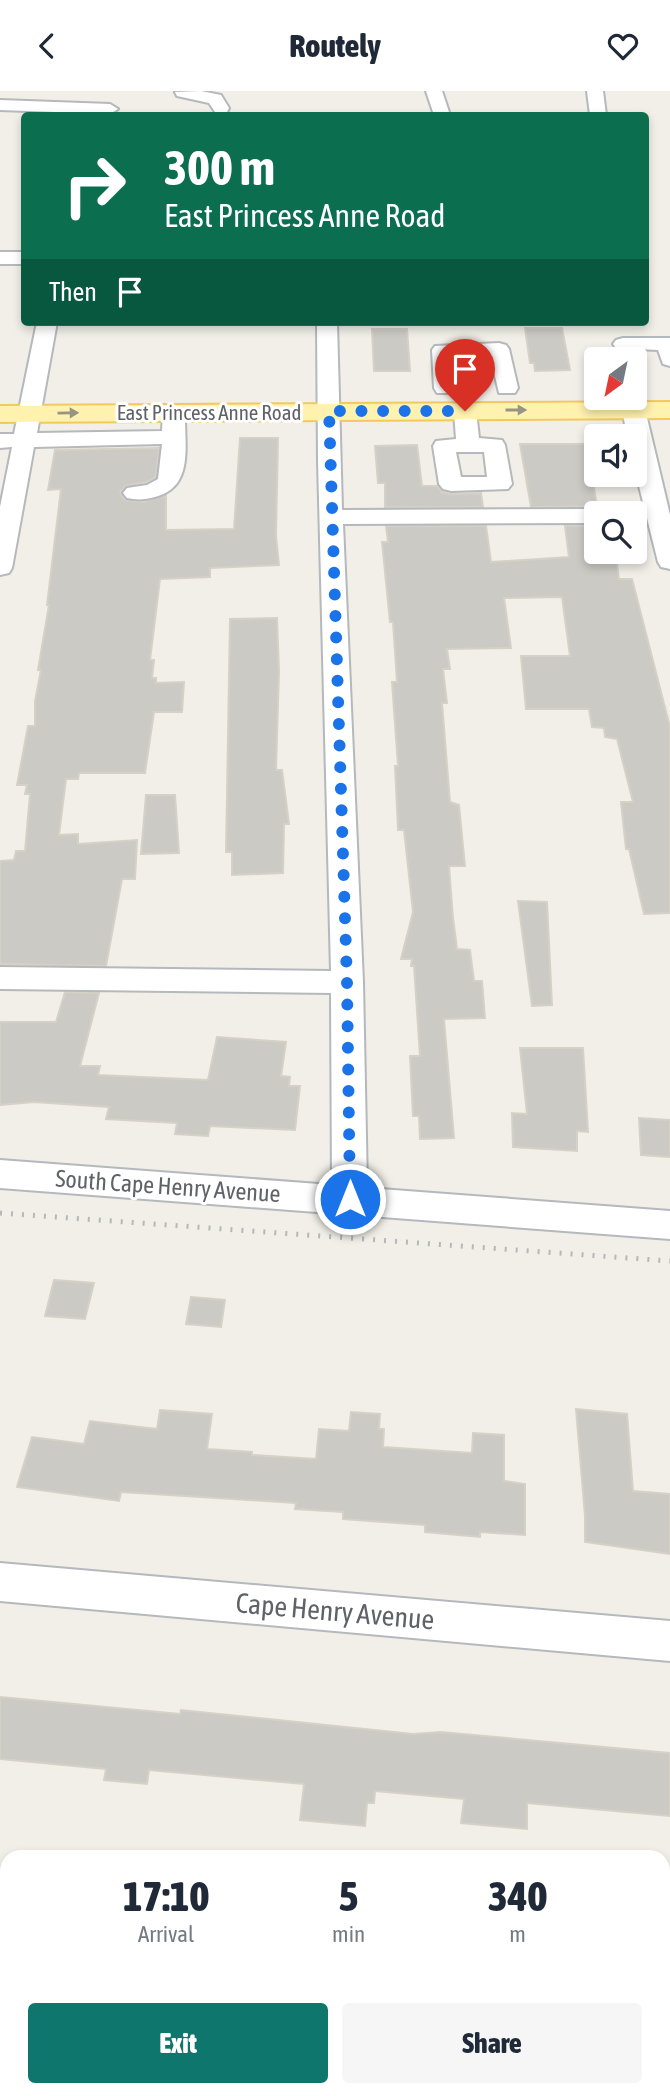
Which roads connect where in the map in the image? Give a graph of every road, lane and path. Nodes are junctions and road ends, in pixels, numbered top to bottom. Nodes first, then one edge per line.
1 (118, 91) edge
2 (434, 91) edge
3 (595, 91) edge
4 (182, 95) edge
5 (0, 105) edge
6 (221, 108) dead end
7 (108, 112) edge
8 (442, 112) edge
9 (598, 112) edge
10 (0, 258) edge
11 (21, 258) edge
12 (46, 326) edge
13 (327, 326) edge
14 (621, 326) edge
15 (668, 346) edge
16 (623, 347) edge
17 (648, 348) edge
18 (444, 388) junction
19 (507, 388) junction
20 (584, 388) edge
21 (670, 388) edge
22 (0, 392) edge
23 (648, 394) edge
24 (329, 400) junction
25 (584, 402) edge
26 (31, 403) junction
27 (648, 403) edge
28 (635, 410) edge
29 (670, 410) edge
30 (465, 411) junction
31 (0, 414) edge
32 (174, 424) junction
33 (25, 440) junction
34 (0, 441) edge
35 (468, 445) dead end
36 (135, 493) dead end
37 (655, 515) edge
38 (584, 516) edge
39 (331, 517) junction
40 (4, 520) edge
41 (670, 562) edge
42 (0, 568) edge
43 (0, 978) edge
44 (347, 982) junction
45 (0, 1174) edge
46 (350, 1199) junction
47 (670, 1225) edge
48 (0, 1581) edge
49 (670, 1641) edge

1 - 7 street
2 - 8 street
3 - 9 street
4 - 6 street
5 - 7 street
10 - 11 street
12 - 26 street
13 - 24 street
14 - 16 street
15 - 17 street
18 - 19 main road, East Princess Anne Road
18 - 19 street
18 - 24 main road, East Princess Anne Road
19 - 20 main road, East Princess Anne Road
21 - 23 main road, East Princess Anne Road
22 - 26 main road, East Princess Anne Road
24 - 26 main road, East Princess Anne Road
24 - 30 main road, East Princess Anne Road
24 - 32 main road, East Princess Anne Road
24 - 39 street
30 -> 25 main road, East Princess Anne Road
26 - 31 main road, East Princess Anne Road
26 -> 32 main road, East Princess Anne Road
26 - 33 street
27 - 29 main road, East Princess Anne Road
28 - 37 street
30 - 35 street
32 - 33 street
32 - 36 street
33 - 34 street
33 - 40 street
37 - 41 street
38 - 39 street
39 - 44 street
40 - 42 street
43 - 44 street
44 - 46 street
45 - 46 street, South Cape Henry Avenue
46 - 47 street, South Cape Henry Avenue
48 - 49 street, Cape Henry Avenue

